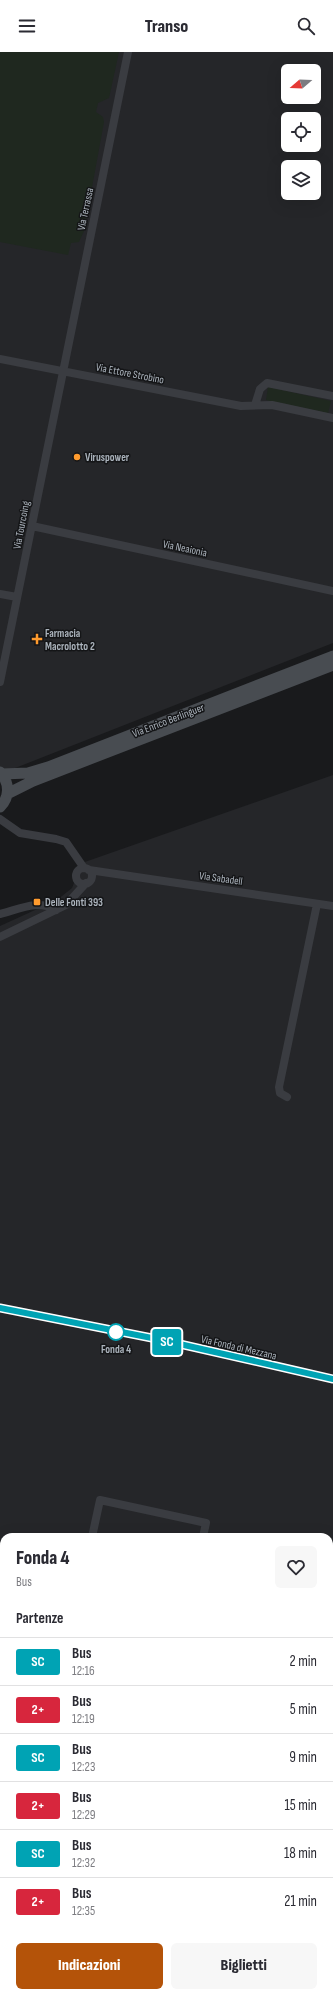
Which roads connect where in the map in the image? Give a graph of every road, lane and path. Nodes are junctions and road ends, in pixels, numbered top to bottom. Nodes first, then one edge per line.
1 (128, 52) edge
2 (0, 359) edge
3 (63, 371) junction
4 (333, 396) edge
5 (255, 405) junction
6 (333, 418) edge
7 (32, 526) junction
8 (333, 591) edge
9 (0, 594) edge
10 (17, 597) junction
11 (333, 656) edge
12 (333, 665) edge
13 (0, 682) edge
14 (1, 773) edge
15 (7, 794) junction
16 (0, 807) edge
17 (0, 819) edge
18 (8, 825) junction
19 (85, 875) junction
20 (317, 904) junction
21 (333, 906) edge
22 (56, 910) junction
23 (0, 914) edge
24 (0, 937) edge
25 (288, 1097) dead end
26 (0, 1308) edge
27 (333, 1379) edge
28 (93, 1533) edge
29 (204, 1533) edge

1 - 3 street, Via Terrassa
2 - 3 street, Via Ettore Strobino
3 - 5 street, Via Ettore Strobino
3 - 7 street, Via Tourcoing
4 - 5 street
5 - 6 street, Via Ettore Strobino
7 - 8 street, Via Neaionia
7 - 10 street, Via Tourcoing
9 - 10 street
10 - 13 street, Via Tourcoing
11 - 14 main road, Via Enrico Berlinguer
12 - 15 main road, Via Enrico Berlinguer
14 - 15 main road, Via Enrico Berlinguer
15 - 16 main road
16 - 18 street
17 - 18 street
18 - 19 street
19 - 20 street, Via Sabadell
19 - 22 street
20 - 21 street, Via Sabadell
20 - 25 street
22 - 23 street
22 - 24 street
26 - 27 street, Via Fonda di Mezzana
28 - 29 street

